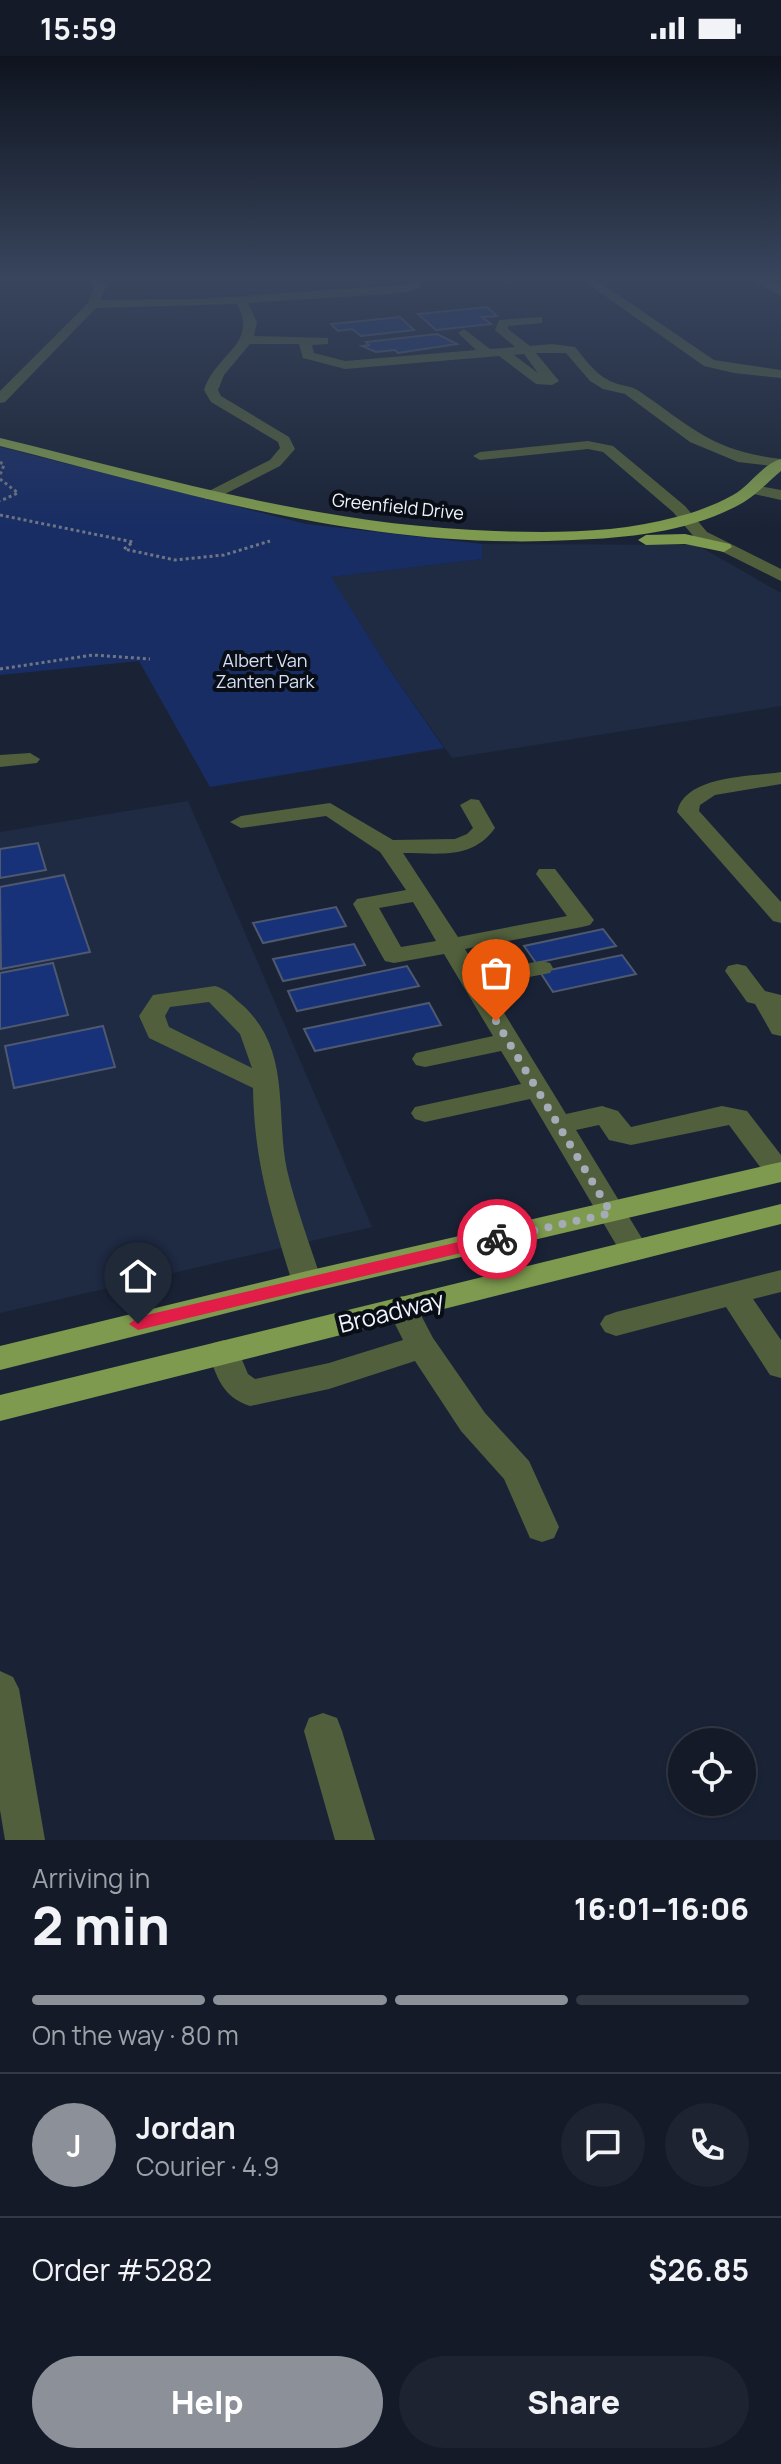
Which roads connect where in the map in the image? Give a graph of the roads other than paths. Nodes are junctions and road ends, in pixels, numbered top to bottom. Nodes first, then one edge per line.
1 (36, 362) edge
2 (231, 362) edge
3 (335, 362) edge
4 (376, 362) edge
5 (511, 362) edge
6 (537, 362) edge
7 (581, 362) edge
8 (708, 362) edge
9 (781, 374) edge
10 (0, 399) edge
11 (0, 442) edge
12 (480, 456) dead end
13 (781, 463) edge
14 (754, 490) junction
15 (781, 495) edge
16 (210, 496) junction
17 (689, 520) junction
18 (580, 535) junction
19 (724, 547) junction
20 (781, 576) edge
21 (30, 759) dead end
22 (0, 761) edge
23 (781, 778) edge
24 (471, 805) dead end
25 (241, 822) dead end
26 (388, 847) junction
27 (547, 874) dead end
28 (420, 894) junction
29 (781, 916) edge
30 (451, 946) junction
31 (541, 968) dead end
32 (737, 971) dead end
33 (472, 981) junction
34 (773, 1002) edge
35 (781, 1028) edge
36 (508, 1041) junction
37 (425, 1059) dead end
38 (267, 1084) dead end
39 (537, 1089) junction
40 (425, 1113) dead end
41 (558, 1125) junction
42 (780, 1172) edge
43 (611, 1213) junction
44 (781, 1214) edge
45 (634, 1250) junction
46 (781, 1281) edge
47 (307, 1282) junction
48 (733, 1293) junction
49 (402, 1308) junction
50 (616, 1324) dead end
51 (422, 1346) junction
52 (224, 1352) junction
53 (0, 1358) edge
54 (781, 1366) edge
55 (0, 1408) edge
56 (542, 1527) dead end
57 (0, 1689) edge
58 (323, 1731) dead end
59 (25, 1840) edge
60 (355, 1840) edge

1 - 10 street
2 - 16 street
3 - 4 street
5 - 6 street
7 - 13 street
8 - 9 street
11 - 16 main road, Greenfield Drive
12 - 17 street
13 - 14 main road, Greenfield Drive
14 - 15 street
14 - 17 main road, Greenfield Drive
16 - 18 main road, Greenfield Drive
17 - 18 main road, Greenfield Drive
17 - 19 street
18 - 19 main road
19 - 20 street
21 - 22 street
23 - 29 street
24 - 26 street
25 - 26 street
26 - 28 street
27 - 30 street
28 - 30 street
28 - 30 street
30 - 33 street
31 - 33 street
32 - 34 street
33 - 36 street
34 - 35 street
36 - 37 street
36 - 39 street
38 - 47 street
39 - 40 street
39 - 41 street
41 - 42 street
41 - 43 street
42 - 43 main road
43 - 45 street
43 - 47 main road
44 - 45 main road, Broadway
45 - 49 main road, Broadway
46 - 48 street
47 - 53 main road
48 - 50 street
48 - 54 street
49 - 51 street
49 - 52 main road, Broadway
51 - 52 street
51 - 56 street
52 - 55 main road, Broadway
57 - 59 street
58 - 60 street

